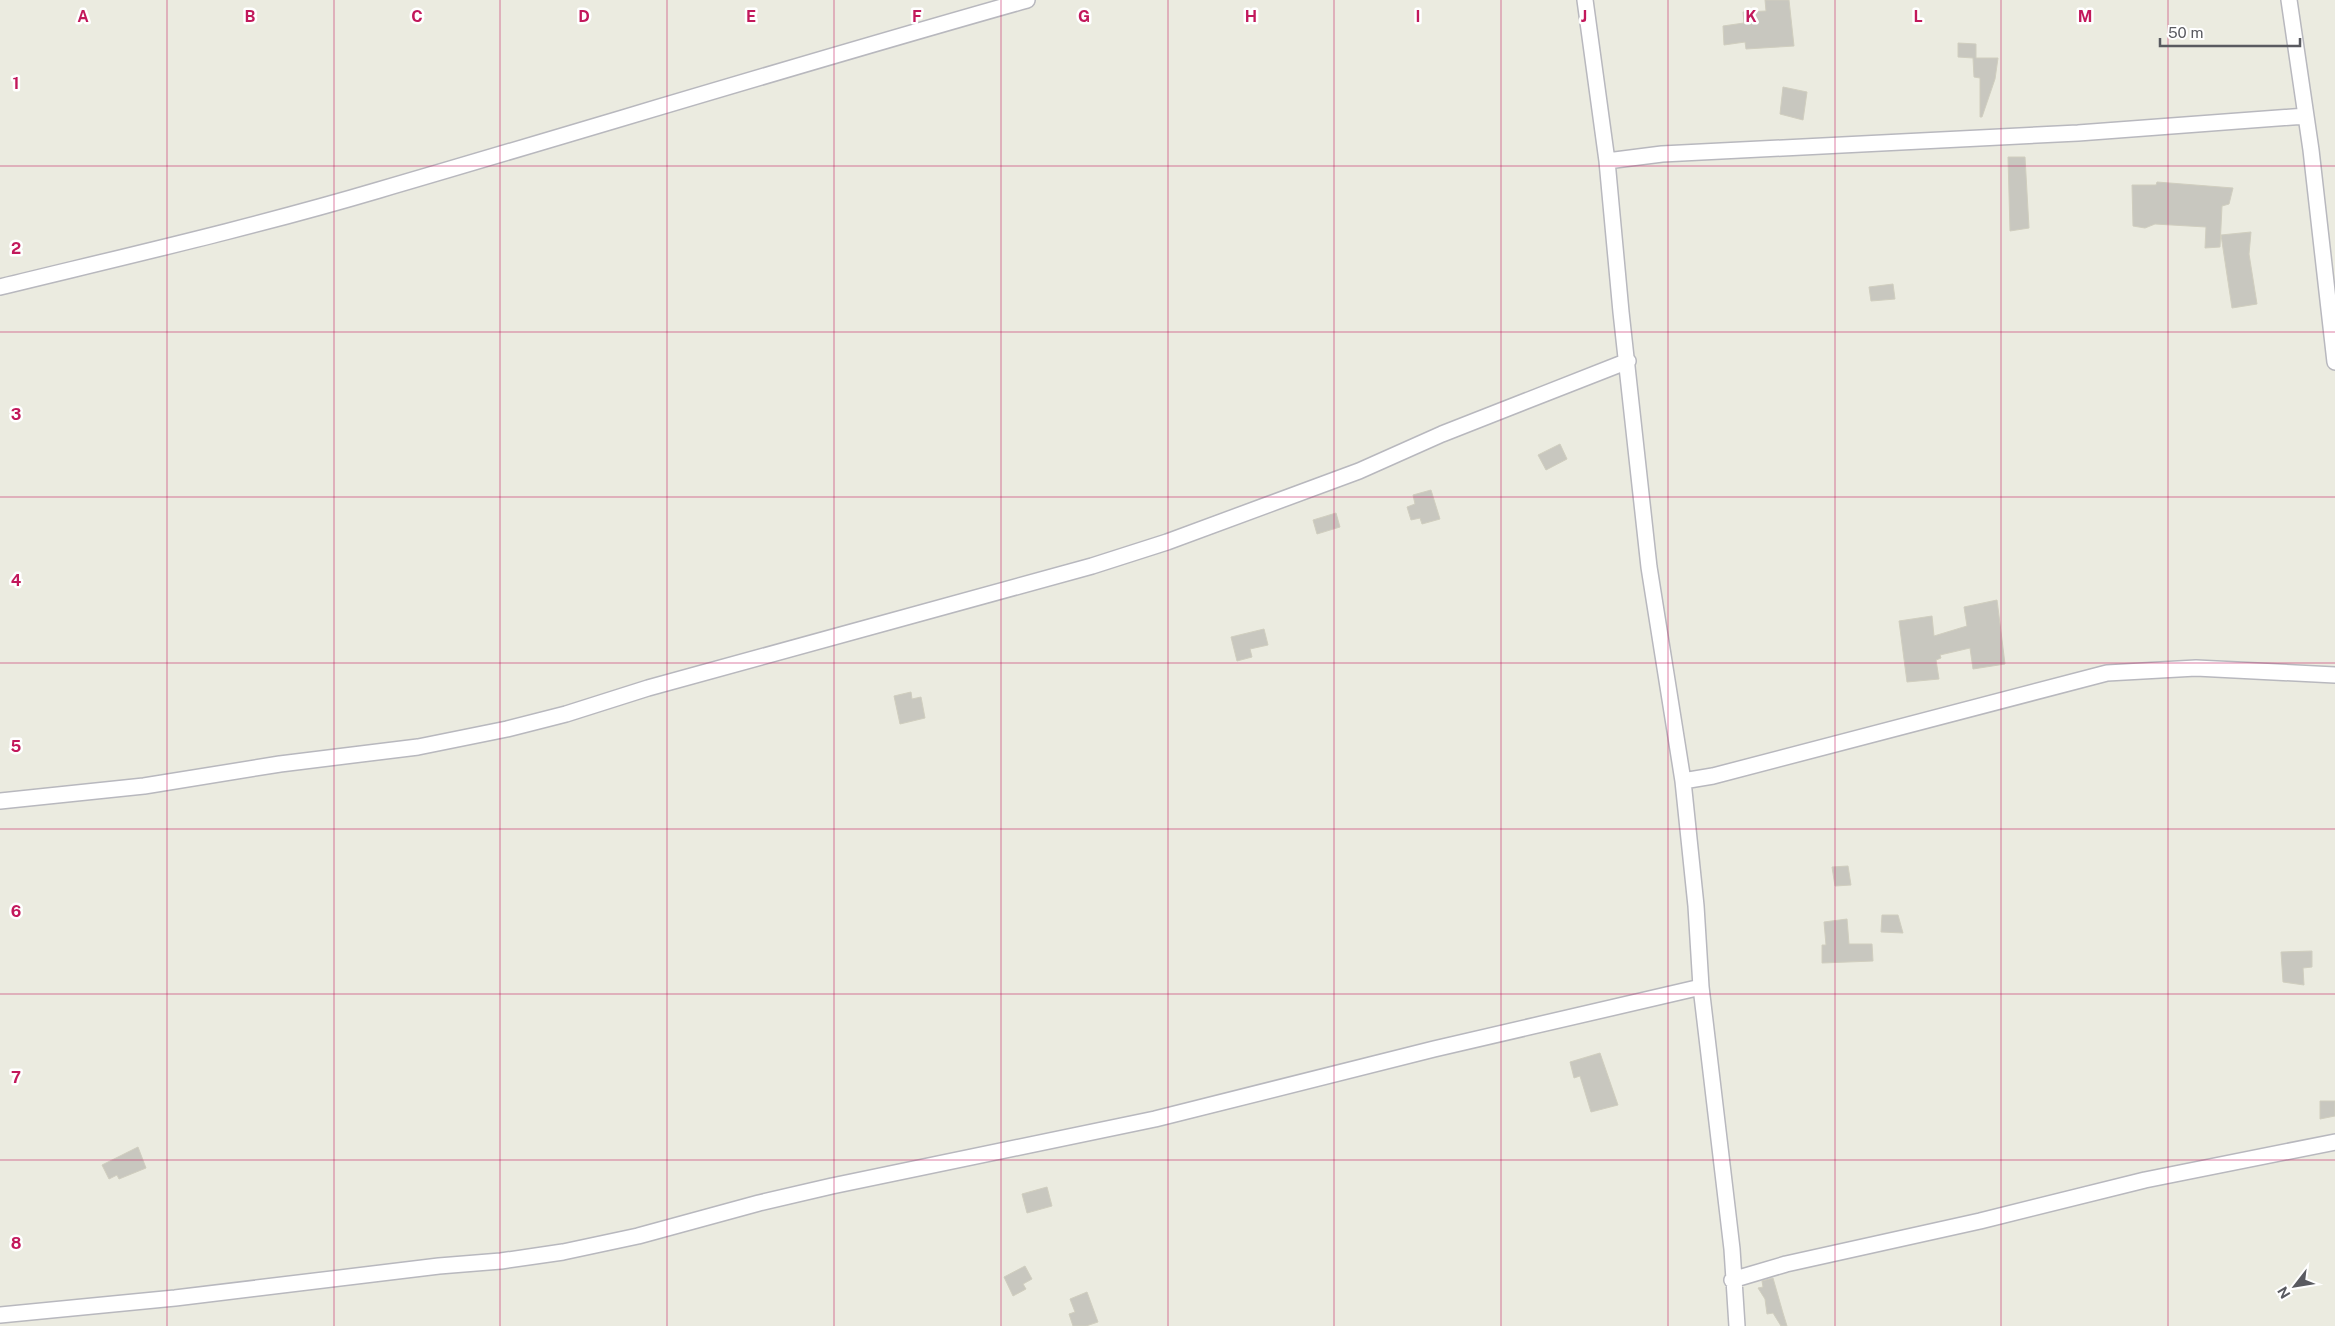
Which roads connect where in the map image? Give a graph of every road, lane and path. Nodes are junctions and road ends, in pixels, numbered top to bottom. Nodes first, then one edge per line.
1 (1027, 0) edge
2 (1586, 0) edge
3 (2289, 0) edge
4 (2306, 116) junction
5 (1607, 161) junction
6 (0, 287) edge
7 (1628, 360) junction
8 (2335, 362) edge
9 (2335, 675) edge
10 (1682, 781) junction
11 (0, 801) edge
12 (1702, 987) junction
13 (2335, 1142) edge
14 (1732, 1280) junction
15 (0, 1316) edge
16 (1737, 1326) edge

1 - 6 street
2 - 5 street
3 - 4 street
4 - 5 street
4 - 8 street
5 - 7 street
7 - 10 street
7 - 11 street
9 - 10 street
10 - 12 street
12 - 14 street
12 - 15 street
13 - 14 street
14 - 16 street

